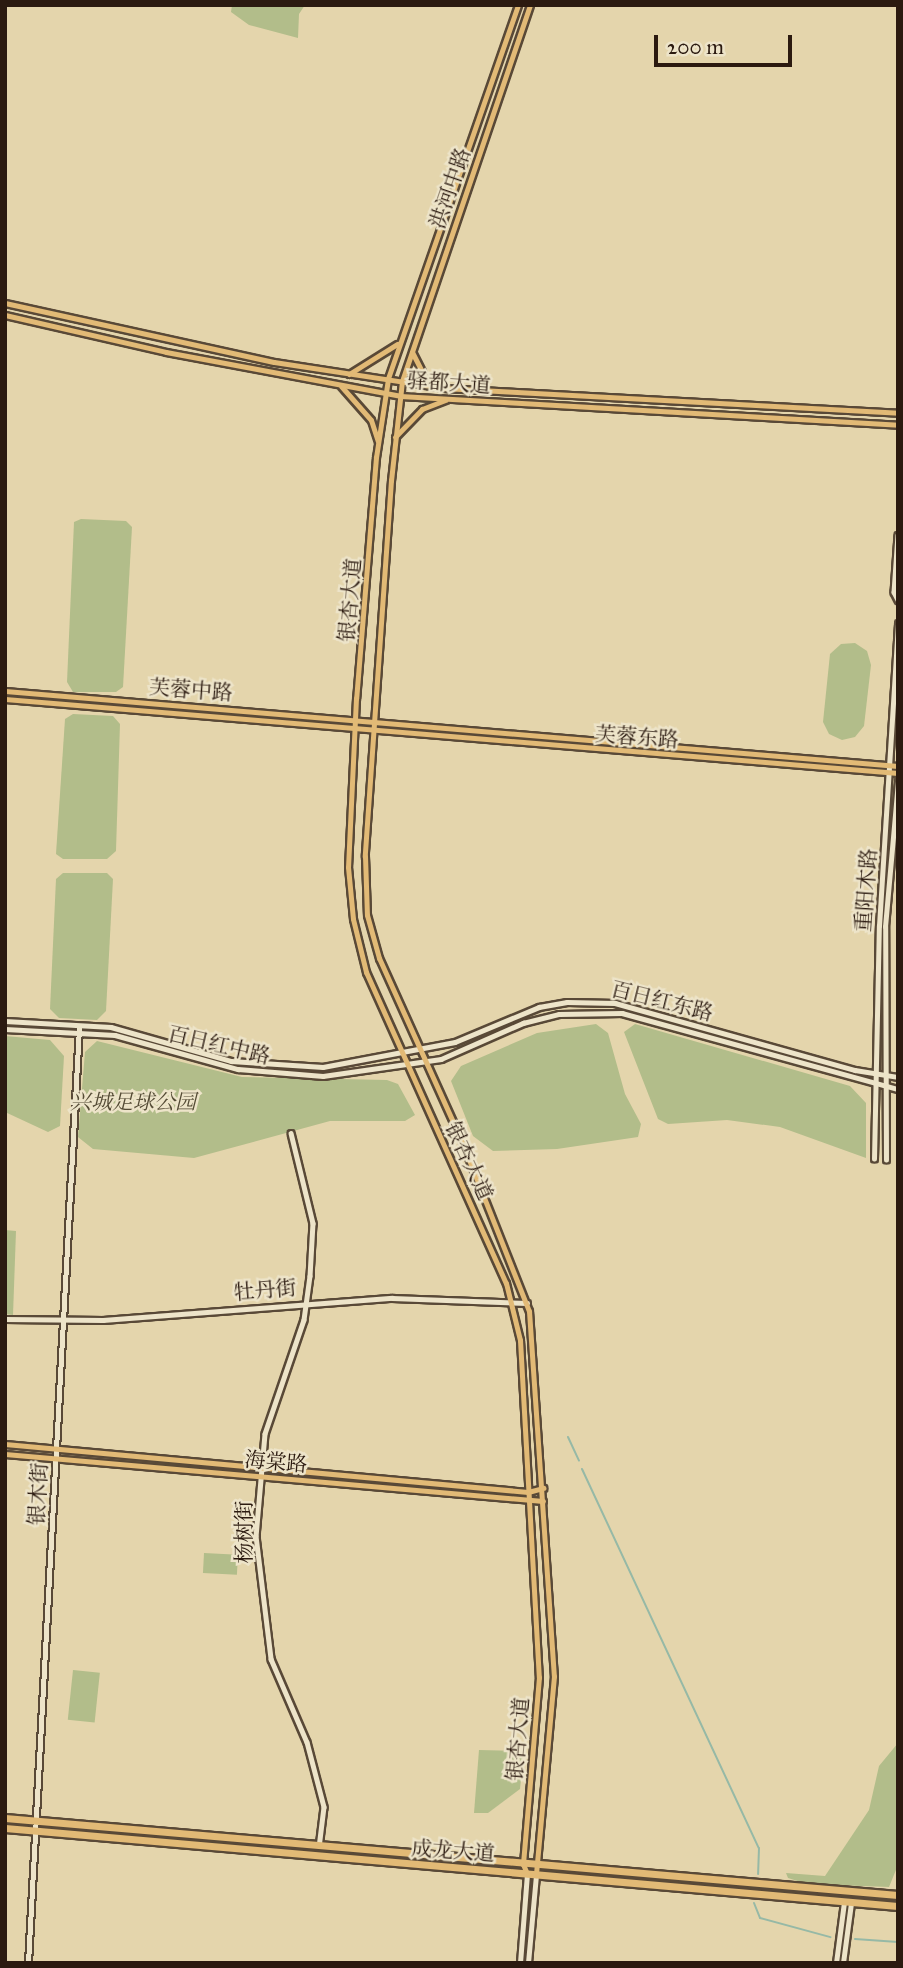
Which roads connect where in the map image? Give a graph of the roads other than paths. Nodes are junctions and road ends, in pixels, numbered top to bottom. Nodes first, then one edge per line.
1 (518, 5) edge
2 (530, 5) edge
3 (5, 303) edge
4 (5, 315) edge
5 (397, 344) junction
6 (412, 348) junction
7 (349, 374) junction
8 (388, 379) junction
9 (402, 382) junction
10 (339, 384) junction
11 (443, 388) junction
12 (386, 393) junction
13 (400, 396) junction
14 (447, 399) junction
15 (898, 413) edge
16 (898, 425) edge
17 (395, 437) junction
18 (379, 442) junction
19 (898, 535) edge
20 (898, 600) edge
21 (898, 624) edge
22 (5, 691) edge
23 (5, 699) edge
24 (354, 718) junction
25 (374, 720) junction
26 (354, 730) junction
27 (373, 732) junction
28 (894, 770) edge
29 (898, 781) edge
30 (5, 1021) edge
31 (5, 1029) edge
32 (79, 1029) junction
33 (420, 1048) junction
34 (400, 1054) junction
35 (427, 1062) junction
36 (405, 1067) junction
37 (877, 1074) junction
38 (888, 1076) junction
39 (898, 1077) edge
40 (877, 1085) junction
41 (886, 1087) junction
42 (898, 1089) edge
43 (291, 1133) dead end
44 (874, 1159) dead end
45 (886, 1160) dead end
46 (306, 1303) junction
47 (527, 1303) junction
48 (512, 1304) junction
49 (5, 1319) edge
50 (63, 1319) junction
51 (5, 1444) edge
52 (56, 1448) junction
53 (5, 1454) edge
54 (55, 1458) junction
55 (261, 1467) junction
56 (260, 1476) junction
57 (543, 1488) junction
58 (528, 1492) junction
59 (543, 1501) junction
60 (527, 1502) junction
61 (5, 1818) edge
62 (36, 1820) junction
63 (5, 1828) edge
64 (35, 1831) junction
65 (319, 1846) junction
66 (523, 1864) junction
67 (537, 1864) junction
68 (531, 1875) junction
69 (898, 1895) edge
70 (848, 1903) junction
71 (898, 1906) edge
72 (28, 1963) edge
73 (520, 1963) edge
74 (528, 1963) edge
75 (836, 1963) edge
76 (843, 1963) edge

1 - 5 main road, 洪河中路
2 - 6 main road, 洪河中路
3 - 7 main road, 驿都大道
4 - 10 main road, 驿都大道
5 - 7 main road
5 - 8 main road, 洪河中路
6 - 9 main road, 洪河中路
6 - 11 main road
7 - 8 main road, 驿都大道
8 - 9 main road, 驿都大道
8 - 12 main road, 银杏大道
9 - 11 main road, 驿都大道
9 - 13 main road, 银杏大道
10 - 12 main road, 驿都大道
10 - 18 main road
11 - 15 main road, 驿都大道
12 - 13 main road, 驿都大道
12 - 18 main road, 银杏大道
13 - 14 main road, 驿都大道
13 - 17 main road, 银杏大道
14 - 16 main road, 驿都大道
14 - 17 main road
17 - 25 main road, 银杏大道
18 - 24 main road, 银杏大道
19 - 20 street
21 - 28 street, 重阳木路
22 - 24 main road, 芙蓉中路
23 - 26 main road, 芙蓉中路
24 - 25 main road, 芙蓉中路
24 - 26 main road, 银杏大道
25 - 27 main road, 银杏大道
25 - 28 main road, 芙蓉东路
26 - 27 main road, 芙蓉中路
26 - 34 main road, 银杏大道
27 - 28 main road, 芙蓉东路
27 - 33 main road, 银杏大道
28 - 37 street, 重阳木路
29 - 38 street, 重阳木路
30 - 32 street, 百日红中路
31 - 32 street, 百日红中路
32 - 34 street, 百日红中路
32 - 36 street, 百日红中路
32 - 50 street, 银木街
33 - 34 street, 百日红中路
33 - 35 main road, 银杏大道
33 - 37 street, 百日红东路
34 - 36 main road, 银杏大道
35 - 36 street, 百日红中路
35 - 40 street, 百日红东路
35 - 47 main road, 银杏大道
36 - 48 main road, 银杏大道
37 - 38 street, 百日红东路
37 - 40 street, 重阳木路
38 - 39 street, 百日红东路
38 - 41 street, 重阳木路
40 - 41 street, 百日红东路
40 - 44 street, 重阳木路
41 - 42 street, 百日红东路
41 - 45 street, 重阳木路
43 - 46 street, 杨树街
46 - 48 street, 牡丹街
46 - 50 street, 牡丹街
46 - 55 street, 杨树街
47 - 48 street, 牡丹街
47 - 57 main road, 银杏大道
48 - 58 main road, 银杏大道
49 - 50 street, 牡丹街
50 - 52 street, 银木街
51 - 52 main road, 海棠路
52 - 54 street, 银木街
52 - 55 main road, 海棠路
53 - 54 main road, 海棠路
54 - 56 main road, 海棠路
54 - 62 street, 银木街
55 - 56 street, 杨树街
55 - 58 main road, 海棠路
56 - 60 main road, 海棠路
56 - 65 street, 杨树街
57 - 58 main road, 海棠路
57 - 59 main road, 银杏大道
58 - 60 main road, 银杏大道
59 - 60 main road, 海棠路
59 - 67 main road, 银杏大道
60 - 66 main road, 银杏大道
61 - 62 highway, 成龙大道
62 - 64 street, 银木街
62 - 65 highway, 成龙大道
63 - 64 highway, 成龙大道
64 - 68 highway, 成龙大道
64 - 72 street, 银木街
65 - 66 highway, 成龙大道
66 - 67 highway, 成龙大道
66 - 68 main road, 银杏大道
67 - 68 main road, 银杏大道
67 - 69 highway, 成龙大道
68 - 70 highway, 成龙大道
68 - 73 street, 银杏大道
68 - 74 street, 银杏大道
70 - 71 highway, 成龙大道
70 - 75 street
70 - 76 street

